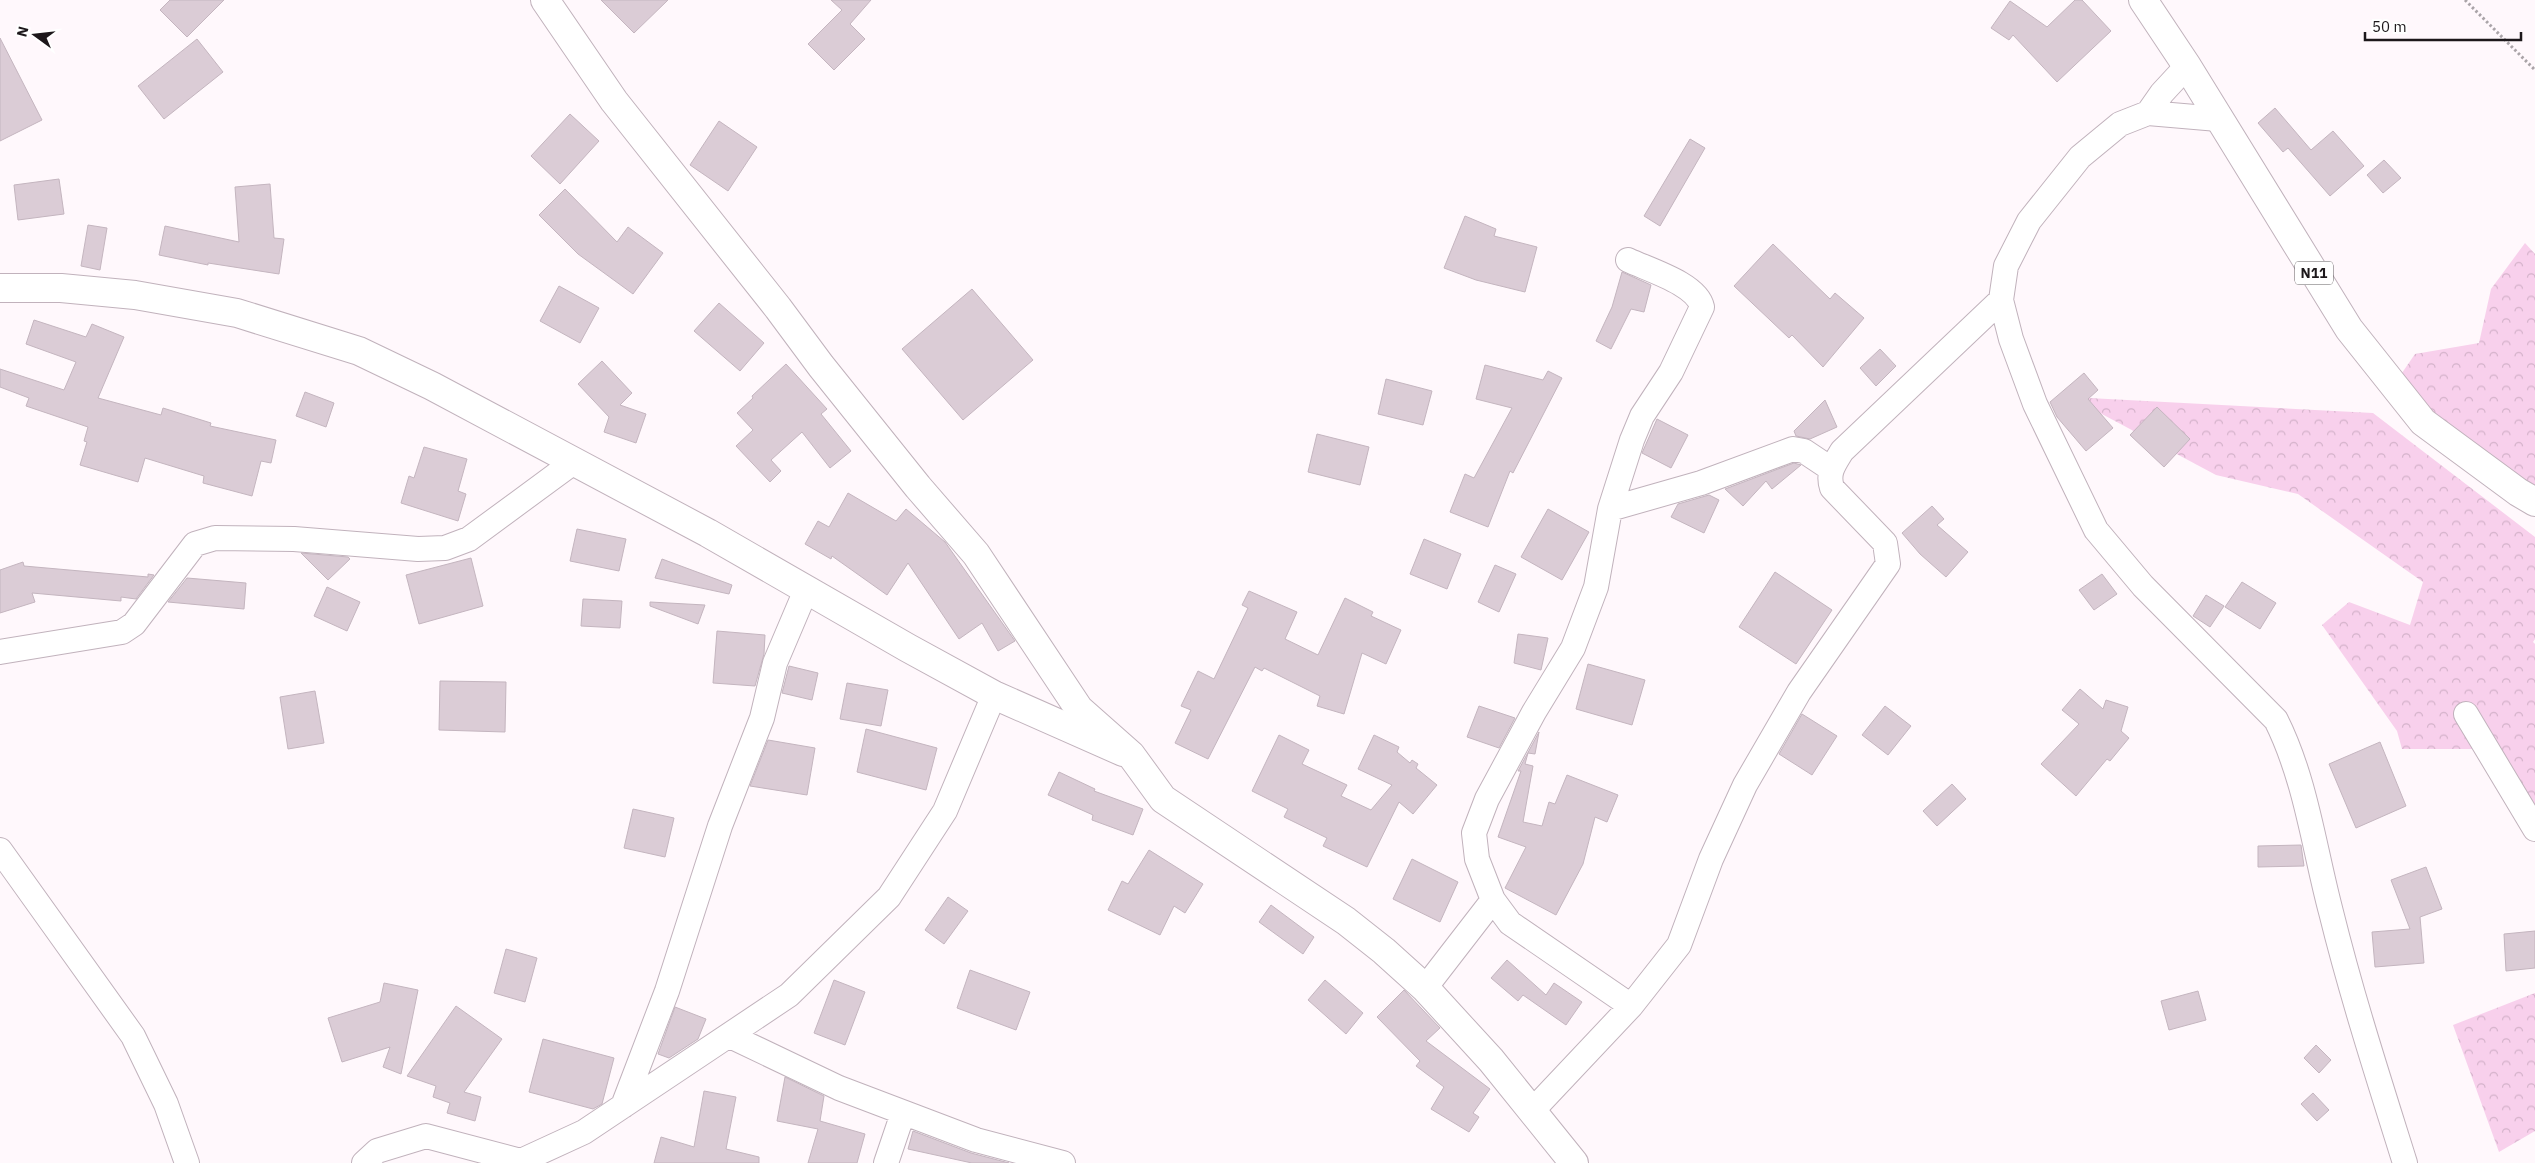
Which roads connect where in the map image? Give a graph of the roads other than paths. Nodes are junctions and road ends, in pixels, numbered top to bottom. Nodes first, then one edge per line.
1 (545, 0) edge
2 (2143, 0) edge
3 (2187, 66) junction
4 (2148, 113) junction
5 (2218, 119) junction
6 (1628, 260) dead end
7 (0, 288) edge
8 (2001, 300) junction
9 (575, 461) junction
10 (1831, 469) junction
11 (2535, 502) edge
12 (1610, 509) junction
13 (806, 590) junction
14 (0, 652) edge
15 (994, 694) junction
16 (2466, 714) dead end
17 (1131, 755) junction
18 (2535, 829) edge
19 (0, 850) edge
20 (1493, 900) junction
21 (1424, 988) junction
22 (1631, 1006) junction
23 (730, 1036) junction
24 (623, 1106) junction
25 (1532, 1111) junction
26 (903, 1113) junction
27 (187, 1163) edge
28 (364, 1163) edge
29 (886, 1163) edge
30 (1063, 1163) edge
31 (1574, 1163) edge
32 (2404, 1163) edge

1 - 17 main road
2 - 3 main road, N11
3 - 4 street
3 - 5 main road, N11
4 - 5 street
4 - 8 street
5 - 11 main road, N11
6 - 12 street
7 - 9 main road
8 - 10 street
8 - 32 street
9 - 13 main road
9 - 14 street
10 - 12 street
10 - 22 street
12 - 20 street
13 - 15 main road
13 - 24 street
15 - 17 main road
15 - 23 street
16 - 18 street
17 - 21 main road
19 - 27 street
20 - 21 street
20 - 22 street
21 - 25 main road
22 - 25 street
23 - 24 street
23 - 26 street
24 - 28 street
25 - 31 main road
26 - 29 street
26 - 30 street

